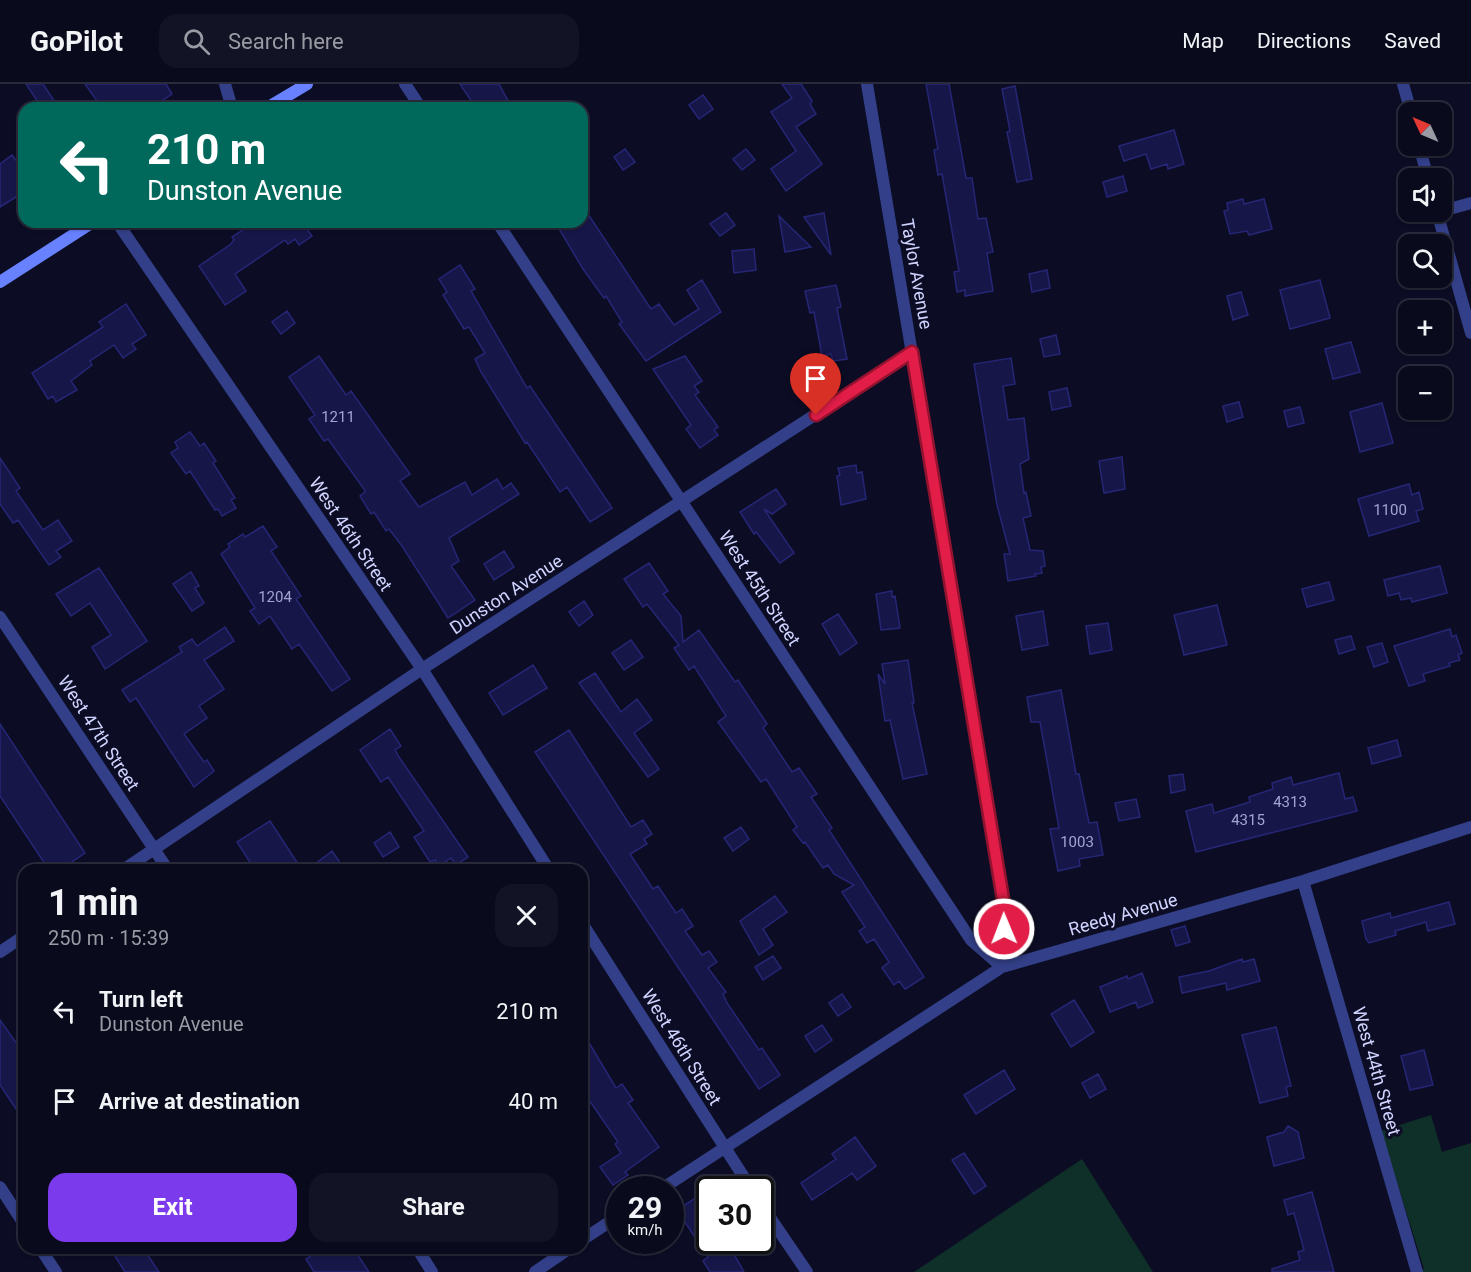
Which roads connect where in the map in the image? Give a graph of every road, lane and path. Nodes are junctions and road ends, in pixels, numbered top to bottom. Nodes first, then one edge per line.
1 (225, 84) edge
2 (307, 84) edge
3 (405, 84) edge
4 (867, 84) edge
5 (1403, 84) edge
6 (230, 102) edge
7 (277, 102) edge
8 (417, 102) edge
9 (1408, 102) edge
10 (1471, 203) edge
11 (1452, 208) edge
12 (1442, 222) edge
13 (84, 228) edge
14 (121, 228) edge
15 (500, 228) edge
16 (0, 282) edge
17 (1471, 333) edge
18 (912, 352) junction
19 (681, 502) junction
20 (0, 616) edge
21 (422, 669) junction
22 (1471, 827) edge
23 (154, 850) junction
24 (132, 864) edge
25 (164, 864) edge
26 (545, 864) edge
27 (1303, 881) junction
28 (588, 933) edge
29 (18, 940) edge
30 (0, 952) edge
31 (1002, 967) junction
32 (724, 1148) junction
33 (681, 1176) edge
34 (743, 1176) edge
35 (0, 1187) edge
36 (18, 1215) edge
37 (606, 1224) edge
38 (774, 1224) edge
39 (588, 1236) edge
40 (44, 1254) edge
41 (421, 1254) edge
42 (561, 1254) edge
43 (54, 1271) edge
44 (432, 1272) edge
45 (535, 1272) edge
46 (807, 1272) edge
47 (1417, 1272) edge

1 - 6 street
2 - 7 main road
3 - 8 street
4 - 18 street, Taylor Avenue
5 - 9 street
10 - 11 street
12 - 17 street
13 - 16 main road
14 - 21 street, West 46th Street
15 - 19 street, West 45th Street
18 - 19 street, Dunston Avenue
18 - 31 street, Taylor Avenue
19 - 21 street, Dunston Avenue
19 - 31 street, West 45th Street
20 - 23 street, West 47th Street
21 - 23 street, Dunston Avenue
21 - 26 street, West 46th Street
22 - 27 street, Reedy Avenue
23 - 24 street, Dunston Avenue
23 - 25 street, West 47th Street
27 - 31 street, Reedy Avenue
27 - 47 street, West 44th Street
28 - 32 street, West 46th Street
29 - 30 street
31 - 32 street, Reedy Avenue
32 - 33 street, Reedy Avenue
32 - 34 street, West 46th Street
35 - 36 street
37 - 39 street
38 - 46 street
40 - 43 street
41 - 44 street
42 - 45 street

